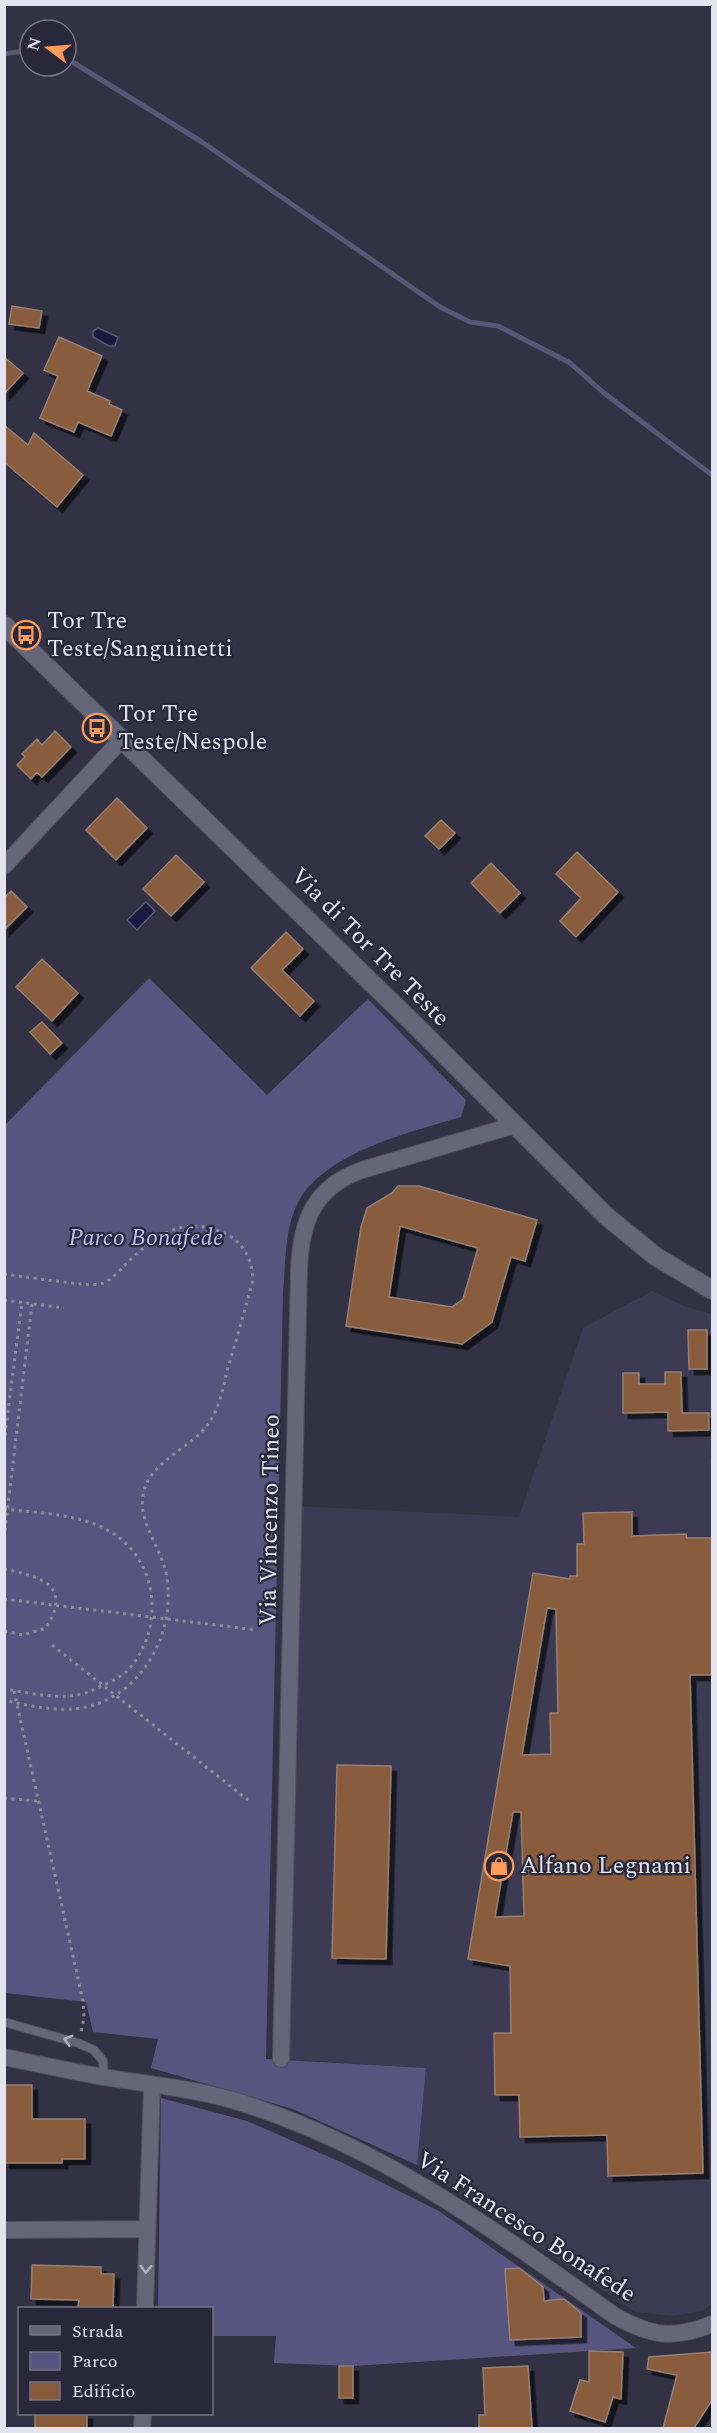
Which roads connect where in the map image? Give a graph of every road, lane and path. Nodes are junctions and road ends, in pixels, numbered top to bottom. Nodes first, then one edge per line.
1 (4, 624) edge
2 (123, 738) junction
3 (4, 866) edge
4 (515, 1125) junction
5 (4, 1274) edge
6 (712, 1290) edge
7 (4, 1300) edge
8 (22, 1302) junction
9 (32, 1304) junction
10 (64, 1308) dead end
11 (4, 1443) edge
12 (6, 1509) edge
13 (4, 1538) edge
14 (4, 1569) edge
15 (4, 1599) edge
16 (55, 1606) junction
17 (153, 1617) junction
18 (165, 1618) junction
19 (257, 1630) dead end
20 (4, 1631) edge
21 (52, 1645) dead end
22 (102, 1685) junction
23 (4, 1689) edge
24 (14, 1691) junction
25 (116, 1696) junction
26 (4, 1700) edge
27 (17, 1703) junction
28 (4, 1798) edge
29 (248, 1800) dead end
30 (38, 1801) junction
31 (4, 2022) edge
32 (78, 2043) junction
33 (4, 2057) edge
34 (282, 2059) dead end
35 (104, 2077) junction
36 (152, 2084) junction
37 (147, 2229) junction
38 (4, 2230) edge
39 (145, 2307) edge
40 (712, 2324) edge

1 - 2 street, Via di Tor Tre Teste
2 - 3 street
2 - 4 street, Via di Tor Tre Teste
4 - 6 street, Via di Tor Tre Teste
4 - 34 street, Via Vincenzo Tineo
5 - 18 path
7 - 8 path
8 - 9 path
8 - 11 path
9 - 10 path
9 - 12 path
12 - 13 path
12 - 17 path
14 - 16 path
15 - 16 path
16 - 17 path
16 - 20 path
17 - 18 path
17 - 22 path
18 - 19 path
18 - 25 path
21 - 22 path
22 - 24 path
22 - 25 path
23 - 24 path
24 - 27 path
25 - 27 path
25 - 29 path
26 - 27 path
27 - 30 path
28 - 30 path
30 - 32 path
32 -> 31 lane
32 - 35 lane
33 - 35 street, Via Francesco Bonafede
35 - 36 street, Via Francesco Bonafede
36 - 37 street
36 - 40 street, Via Francesco Bonafede
37 - 38 street
37 -> 39 street

